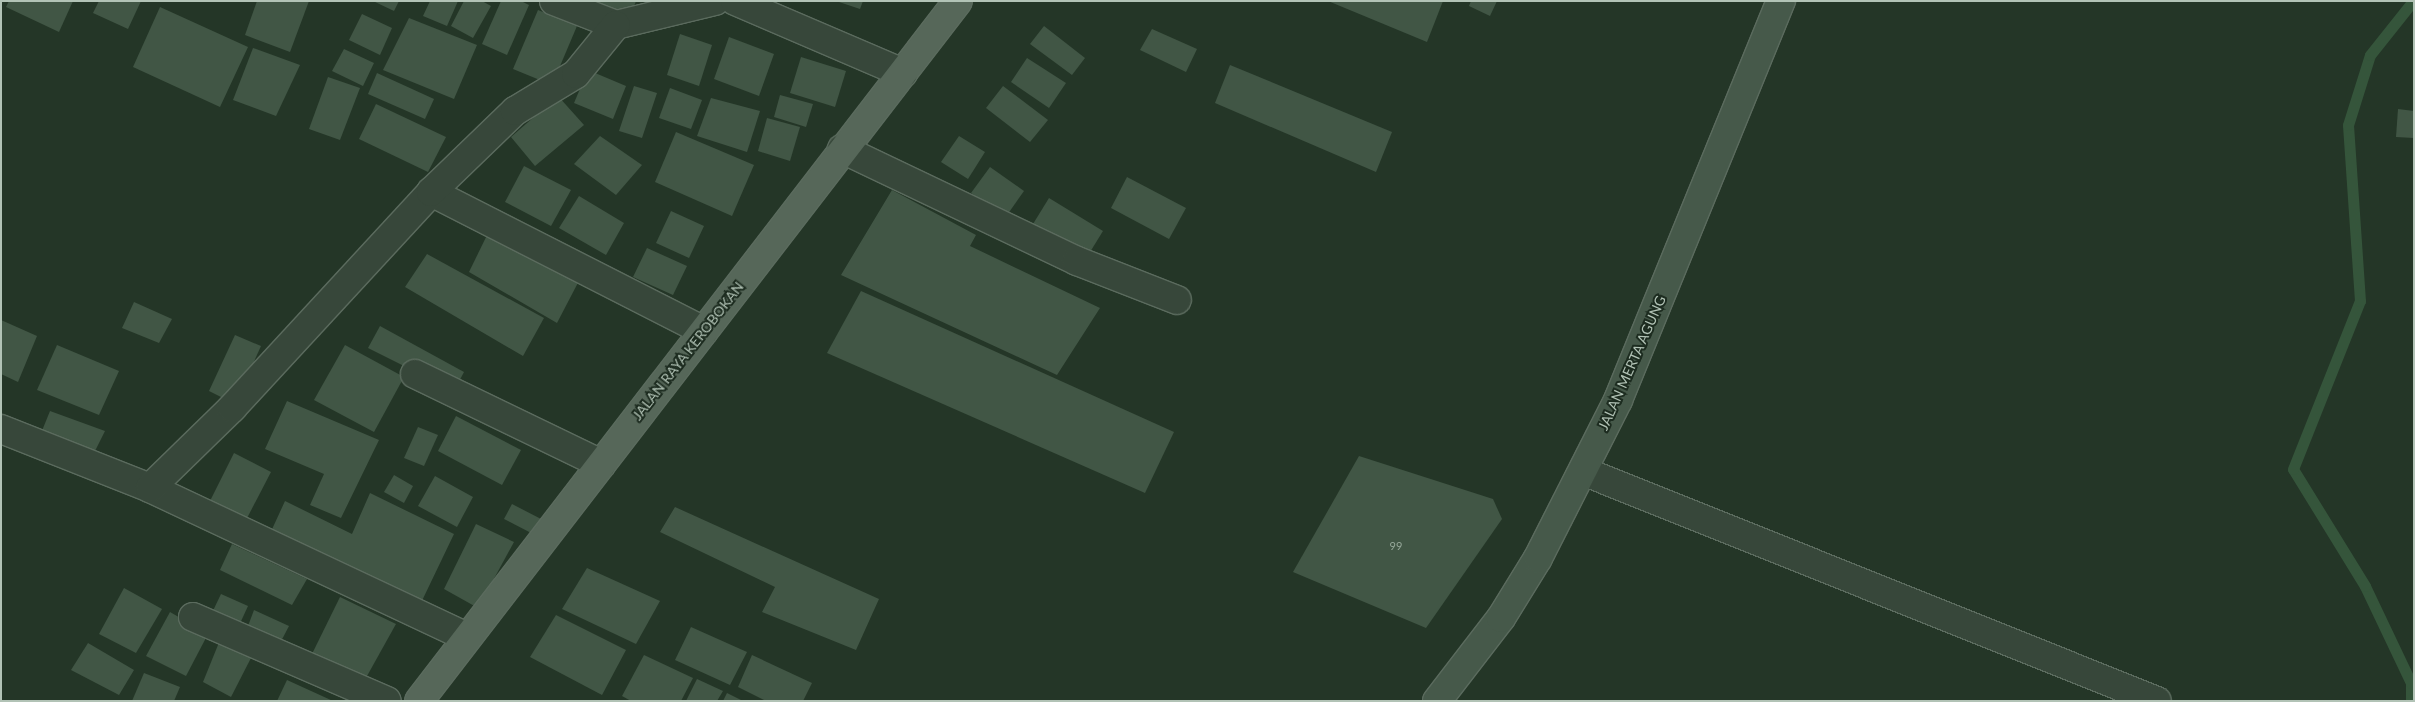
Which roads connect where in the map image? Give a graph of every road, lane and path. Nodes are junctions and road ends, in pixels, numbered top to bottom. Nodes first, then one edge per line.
1 (554, 1) edge
2 (715, 1) edge
3 (735, 1) edge
4 (958, 1) edge
5 (1781, 1) edge
6 (616, 25) junction
7 (904, 73) junction
8 (842, 149) junction
9 (431, 192) junction
10 (1177, 300) dead end
11 (704, 331) junction
12 (415, 374) dead end
13 (1, 429) edge
14 (601, 464) junction
15 (1583, 471) junction
16 (150, 488) junction
17 (193, 617) dead end
18 (467, 637) junction
19 (387, 701) edge
20 (420, 701) edge
21 (1437, 701) edge
22 (2157, 701) edge

1 - 6 street
2 - 6 street
3 - 7 street
4 - 7 main road, JALAN RAYA KEROBOKAN
5 - 15 street, JALAN MERTA AGUNG
6 - 9 street
7 - 8 main road, JALAN RAYA KEROBOKAN
8 - 10 street
8 - 11 main road, JALAN RAYA KEROBOKAN
9 - 11 street
9 - 16 street
11 - 14 main road, JALAN RAYA KEROBOKAN
12 - 14 street
13 - 16 street
14 - 18 main road, JALAN RAYA KEROBOKAN
15 - 21 street, JALAN MERTA AGUNG
15 - 22 street
16 - 18 street
17 - 19 street
18 - 20 main road, JALAN RAYA KEROBOKAN

